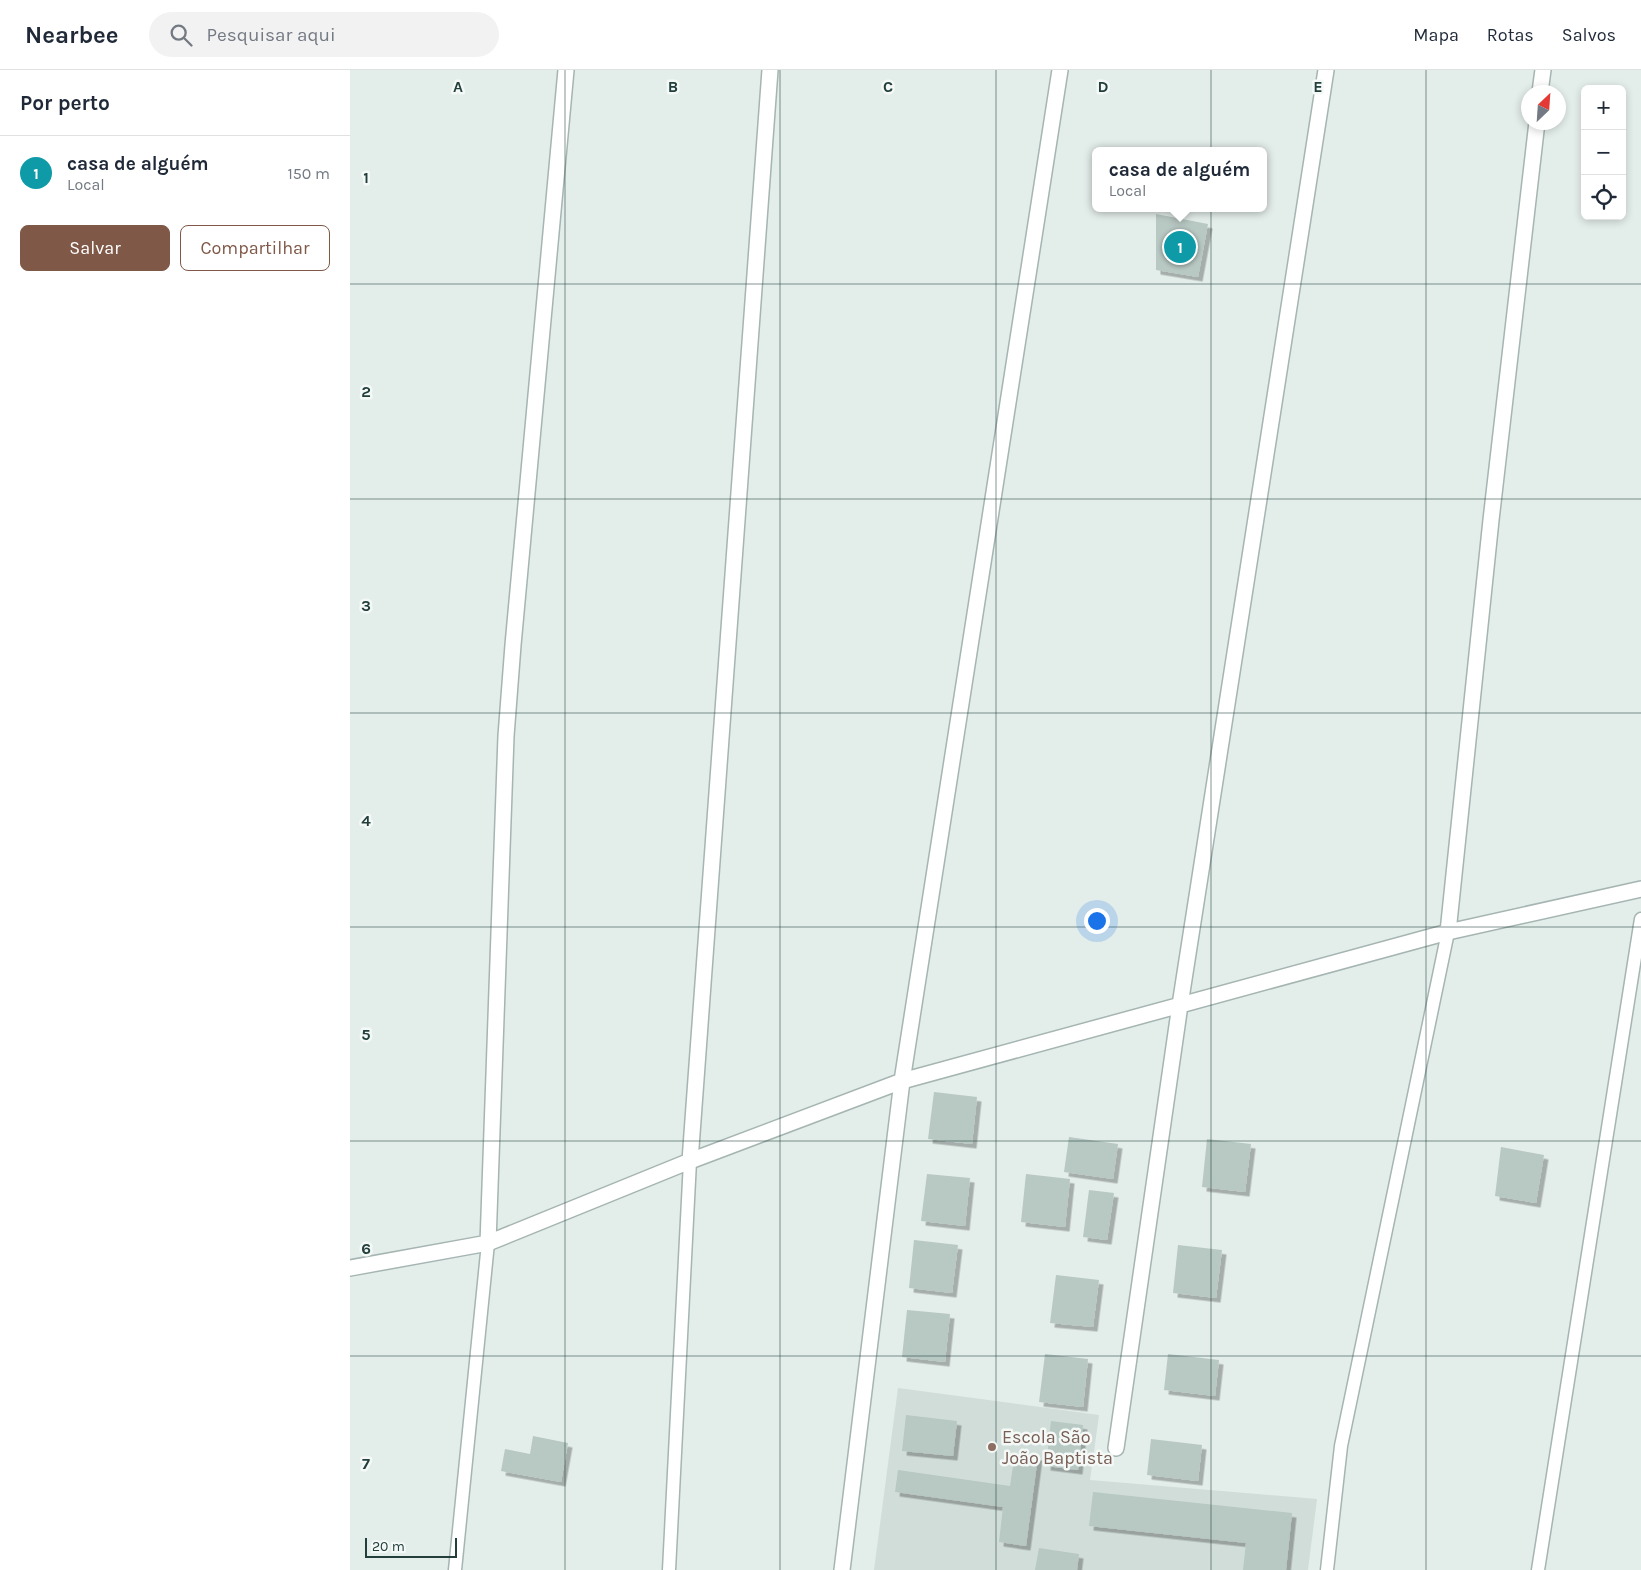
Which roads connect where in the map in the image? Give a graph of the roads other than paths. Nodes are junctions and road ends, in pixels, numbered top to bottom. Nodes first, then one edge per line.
1 (566, 70) edge
2 (770, 70) edge
3 (1060, 70) edge
4 (1326, 70) edge
5 (1543, 70) edge
6 (1541, 85) edge
7 (1536, 130) edge
8 (1641, 889) edge
9 (1641, 919) edge
10 (1448, 932) junction
11 (1180, 1005) junction
12 (902, 1081) junction
13 (690, 1161) junction
14 (488, 1243) junction
15 (350, 1268) edge
16 (1116, 1448) dead end
17 (455, 1570) edge
18 (669, 1570) edge
19 (842, 1570) edge
20 (1327, 1570) edge
21 (1538, 1570) edge

1 - 14 street
2 - 13 street
3 - 12 street
4 - 11 street
5 - 6 street
7 - 10 street
8 - 10 street
9 - 21 lane
10 - 11 street
10 - 20 lane
11 - 12 street
11 - 16 street
12 - 13 street
12 - 19 street
13 - 14 street
13 - 18 lane
14 - 15 street
14 - 17 lane

